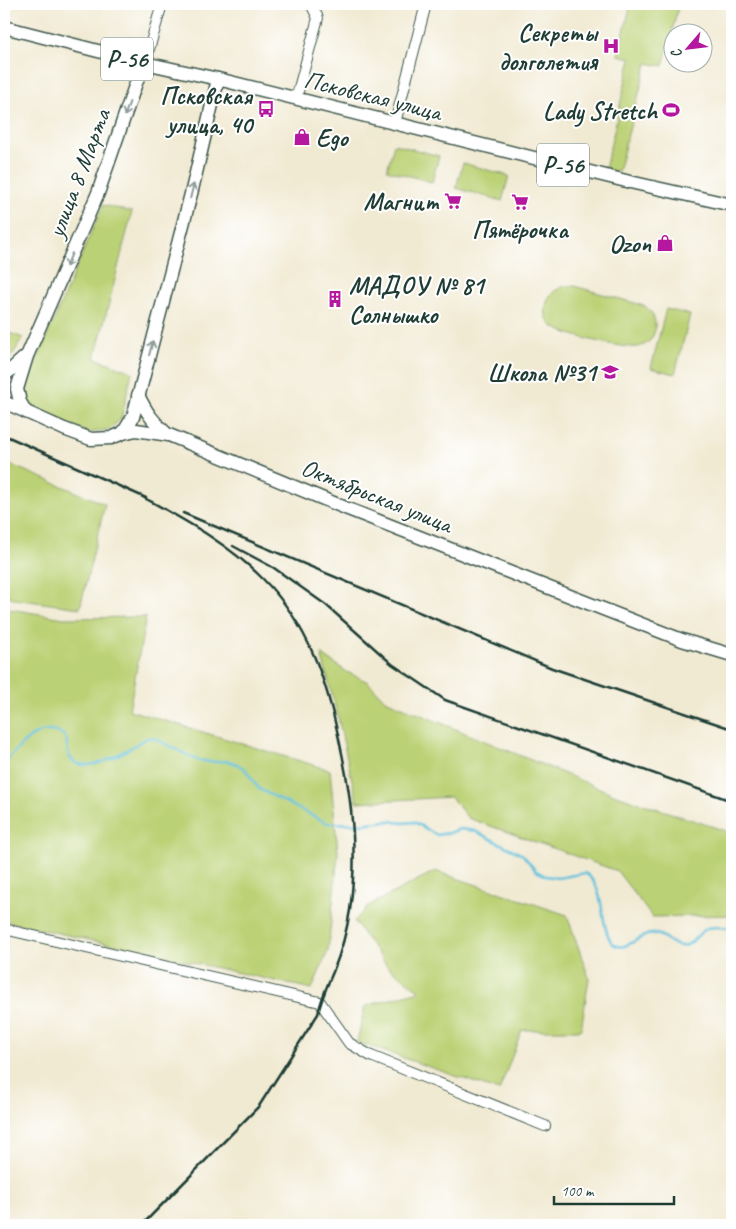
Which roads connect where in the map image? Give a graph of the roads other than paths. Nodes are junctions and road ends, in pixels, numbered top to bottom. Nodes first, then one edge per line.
1 (162, 4) edge
2 (311, 4) edge
3 (426, 4) edge
4 (4, 27) edge
5 (145, 63) junction
6 (218, 79) junction
7 (296, 99) junction
8 (395, 123) junction
9 (732, 205) edge
10 (27, 356) junction
11 (4, 376) edge
12 (138, 395) junction
13 (4, 402) edge
14 (26, 412) junction
15 (123, 433) junction
16 (168, 435) junction
17 (732, 655) edge
18 (4, 929) edge
19 (545, 1126) dead end

1 - 5 street, улица 8 Марта
2 - 7 street
3 - 8 street
4 - 5 main road, Псковская улица / Р-56
5 - 6 main road, Псковская улица / Р-56
5 -> 10 main road, улица 8 Марта
6 - 7 main road, Псковская улица / Р-56
12 -> 6 main road
7 - 8 main road, Псковская улица / Р-56
8 - 9 main road, Псковская улица / Р-56
10 - 11 main road
10 - 14 main road, улица 8 Марта
12 - 15 main road
12 - 16 main road
13 - 14 main road, Октябрьская улица
14 - 15 main road, Октябрьская улица
15 - 16 main road, Октябрьская улица
16 - 17 main road, Октябрьская улица
18 - 19 street

